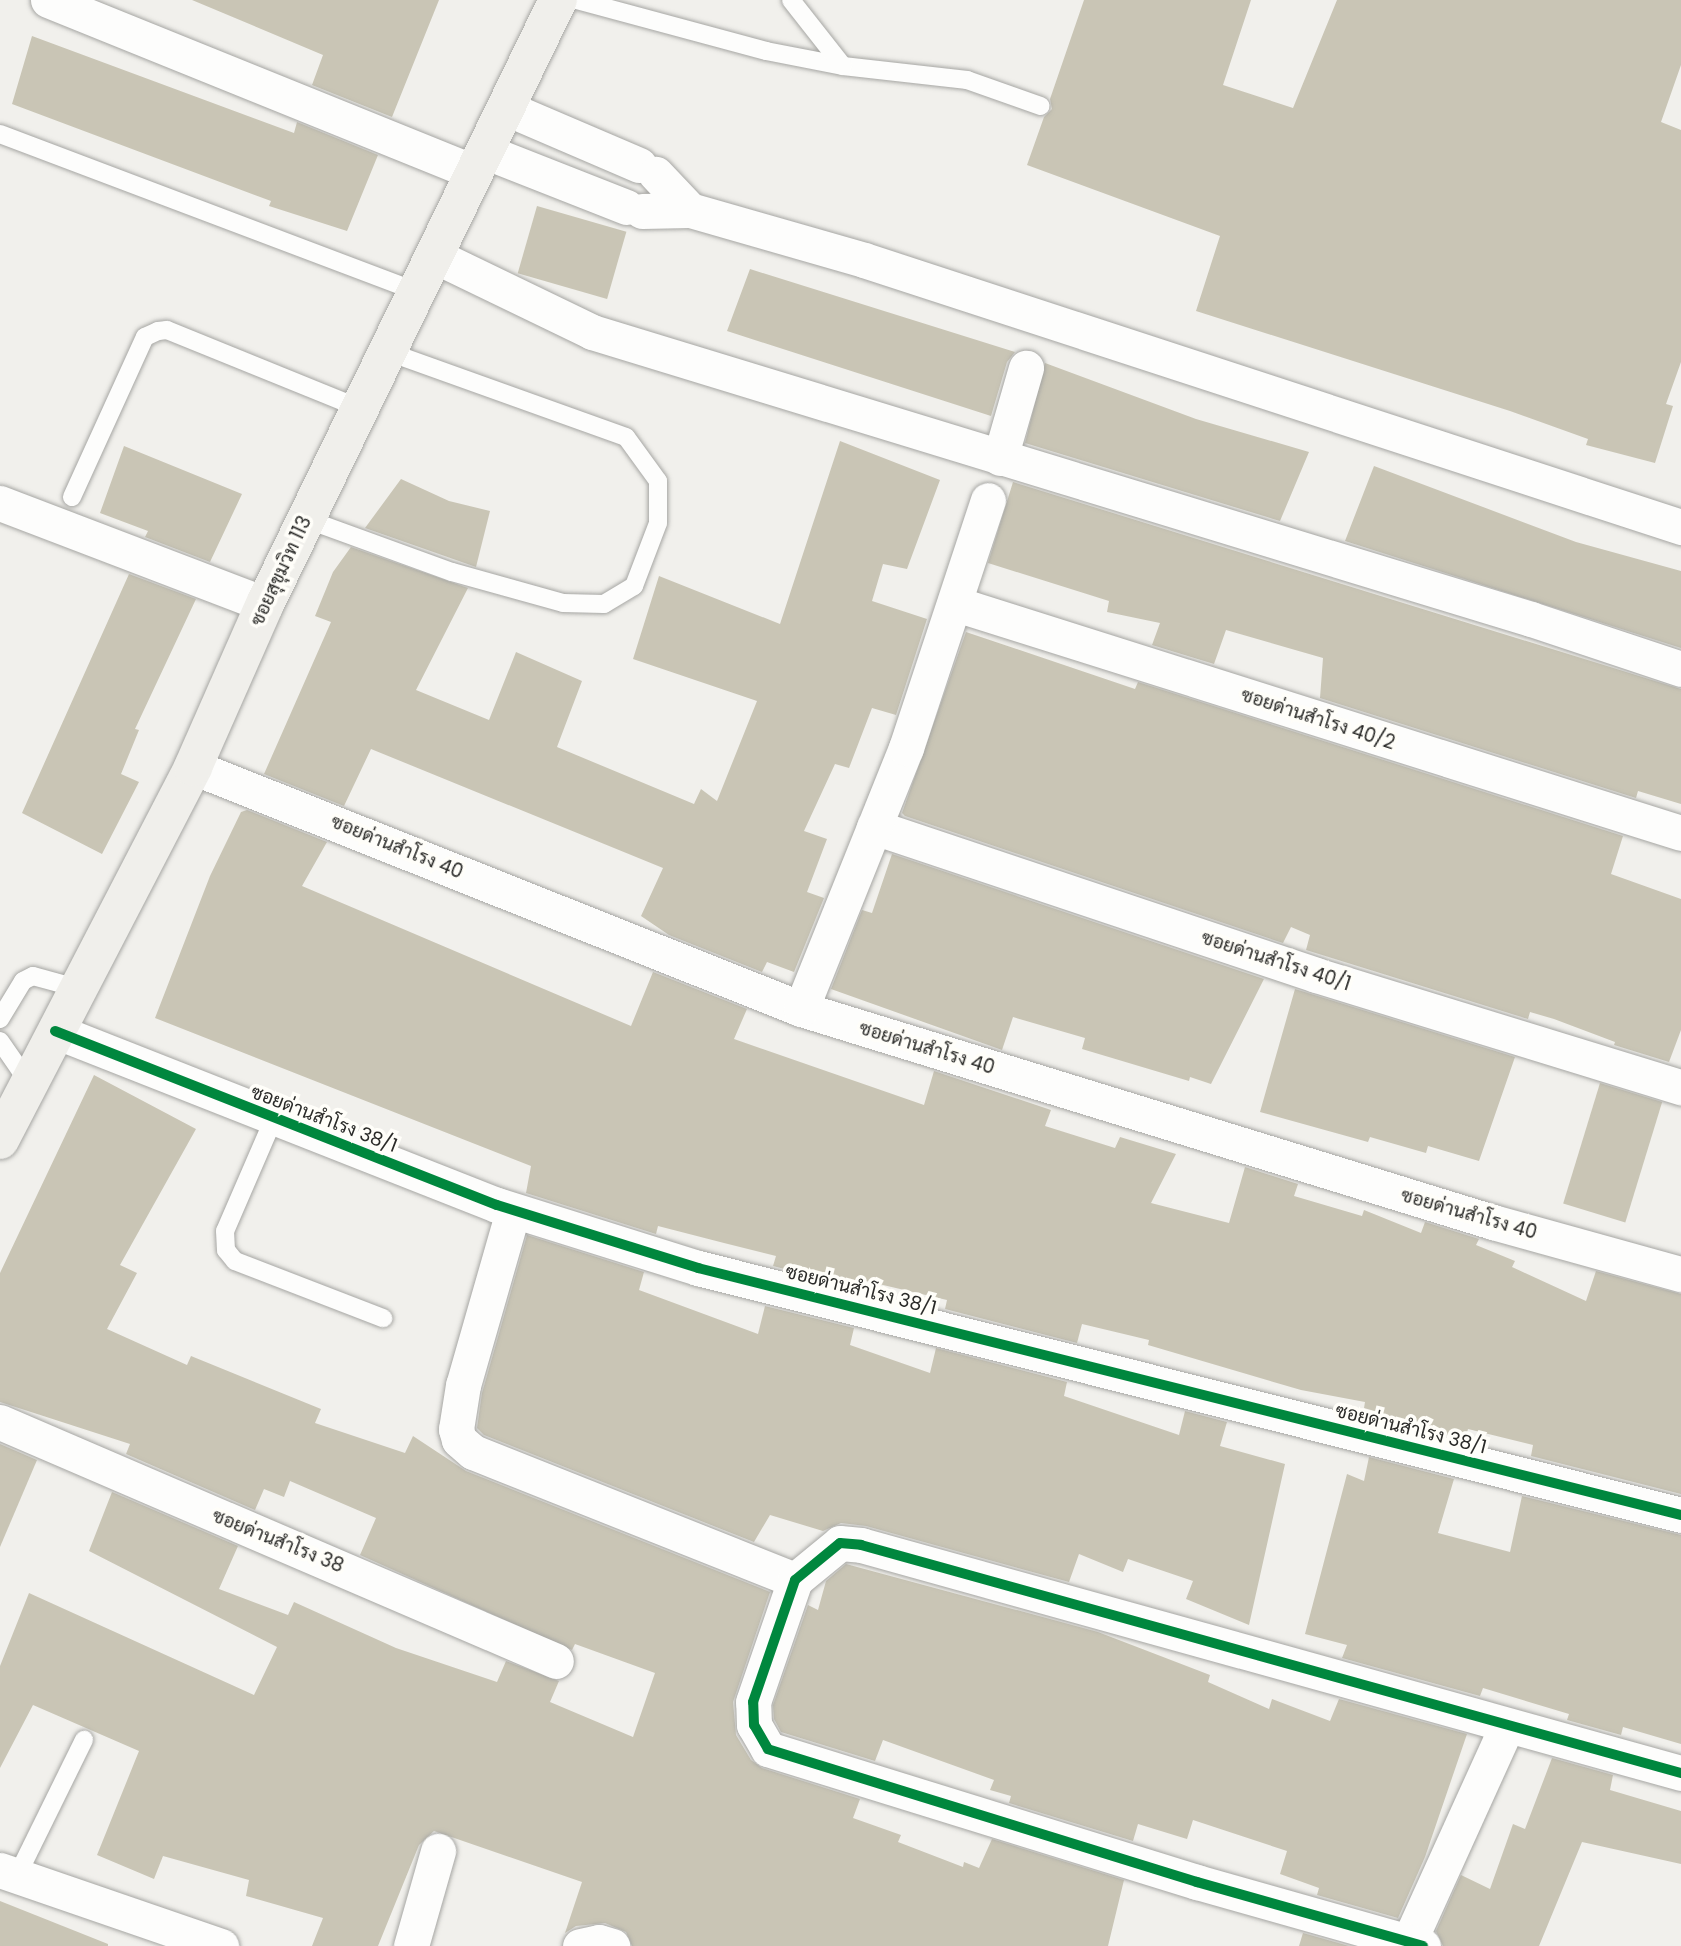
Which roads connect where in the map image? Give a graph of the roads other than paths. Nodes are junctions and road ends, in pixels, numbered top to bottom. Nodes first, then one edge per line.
1 (48, 0) edge
2 (558, 0) edge
3 (577, 0) edge
4 (791, 0) edge
5 (843, 66) junction
6 (1041, 106) dead end
7 (506, 108) junction
8 (0, 134) edge
9 (479, 162) junction
10 (690, 210) junction
11 (433, 255) junction
12 (416, 292) junction
13 (386, 351) junction
14 (1026, 368) dead end
15 (359, 408) junction
16 (1000, 458) junction
17 (72, 496) dead end
18 (988, 500) dead end
19 (0, 503) edge
20 (306, 519) junction
21 (1681, 526) edge
22 (265, 604) junction
23 (956, 604) junction
24 (1681, 669) edge
25 (192, 767) junction
26 (874, 827) junction
27 (1681, 833) edge
28 (78, 988) junction
29 (801, 1009) junction
30 (0, 1019) edge
31 (55, 1031) junction
32 (0, 1041) edge
33 (29, 1083) junction
34 (1681, 1087) edge
35 (274, 1118) junction
36 (0, 1140) edge
37 (513, 1211) junction
38 (1681, 1273) edge
39 (383, 1318) dead end
40 (0, 1422) edge
41 (1681, 1515) edge
42 (795, 1580) junction
43 (556, 1661) dead end
44 (1507, 1726) junction
45 (84, 1740) dead end
46 (1681, 1773) edge
47 (438, 1851) dead end
48 (9, 1873) edge
49 (1413, 1944) edge
50 (221, 1946) edge
51 (411, 1946) edge
52 (580, 1946) edge
53 (612, 1946) edge

1 - 9 street
2 - 7 main road, ซอยสุขุมวิท 113
3 - 5 lane
4 - 5 lane
5 - 6 lane
7 - 9 main road, ซอยสุขุมวิท 113
7 - 10 street
8 - 12 lane
9 - 10 street
9 - 11 main road, ซอยสุขุมวิท 113
10 - 21 street
11 - 12 main road, ซอยสุขุมวิท 113
11 - 16 street
12 - 13 main road, ซอยสุขุมวิท 113
13 - 15 main road, ซอยสุขุมวิท 113
13 - 20 lane
14 - 16 street
15 - 17 lane
15 - 20 main road, ซอยสุขุมวิท 113
16 - 24 street
18 - 23 street
19 - 22 street
20 - 22 main road, ซอยสุขุมวิท 113
22 - 25 main road, ซอยสุขุมวิท 113
23 - 26 street
23 - 27 street, ซอยด่านสำโรง 40/2
25 - 28 main road, ซอยสุขุมวิท 113
25 - 29 street, ซอยด่านสำโรง 40
26 - 29 street
26 - 34 street, ซอยด่านสำโรง 40/1
28 - 30 lane
28 - 31 main road, ซอยสุขุมวิท 113
29 - 38 street, ซอยด่านสำโรง 40
31 - 33 main road, ซอยสุขุมวิท 113
31 - 35 street, ซอยด่านสำโรง 38/1
32 - 33 lane
33 - 36 main road, ซอยสุขุมวิท 113
35 - 37 street, ซอยด่านสำโรง 38/1
35 - 39 lane
37 - 41 street, ซอยด่านสำโรง 38/1
37 - 42 street
40 - 43 street, ซอยด่านสำโรง 38
42 - 44 street
42 - 49 street
44 - 46 street
44 - 49 street
45 - 48 lane
47 - 51 street
48 - 50 street
52 - 53 street

